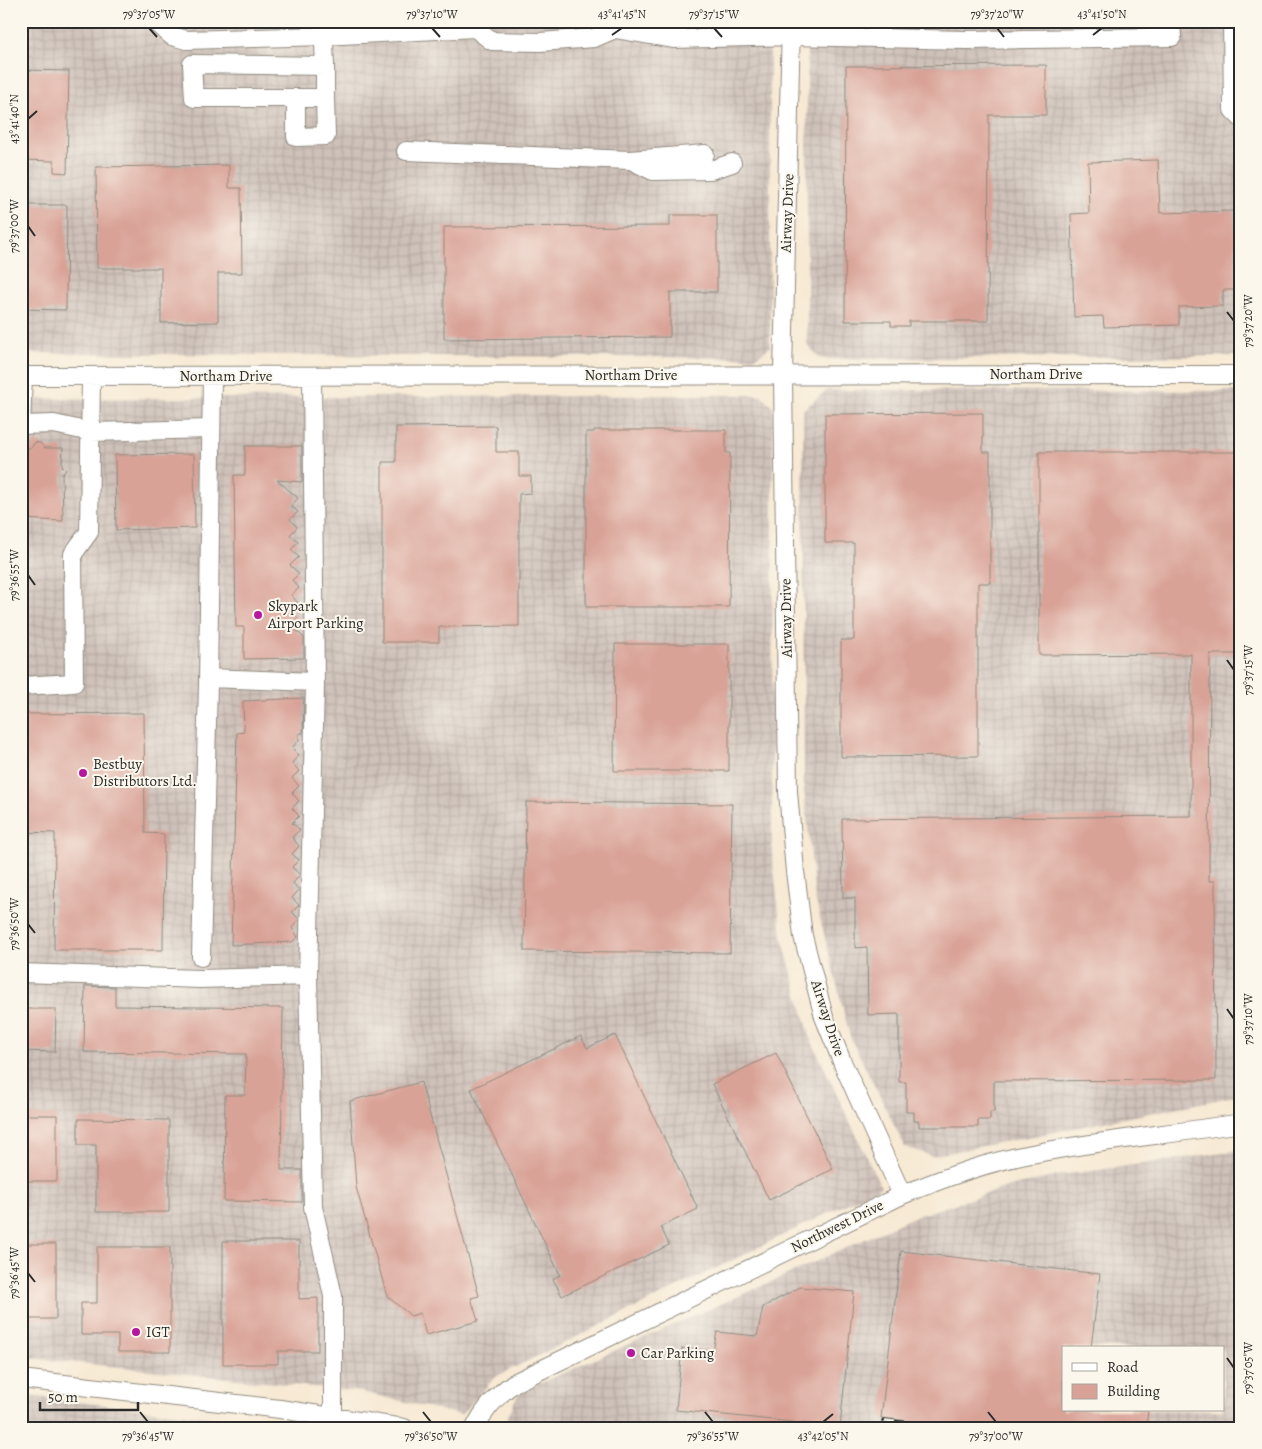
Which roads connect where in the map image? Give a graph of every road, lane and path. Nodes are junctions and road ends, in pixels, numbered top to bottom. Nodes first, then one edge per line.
1 (154, 21) edge
2 (1171, 21) edge
3 (1232, 21) edge
4 (479, 24) edge
5 (441, 25) edge
6 (609, 25) edge
7 (323, 29) edge
8 (791, 29) edge
9 (325, 66) junction
10 (296, 98) junction
11 (325, 98) junction
12 (1241, 118) edge
13 (406, 150) dead end
14 (705, 154) dead end
15 (630, 160) junction
16 (732, 163) dead end
17 (783, 374) junction
18 (1241, 375) edge
19 (22, 376) edge
20 (90, 376) junction
21 (212, 376) junction
22 (312, 376) junction
23 (21, 425) edge
24 (211, 429) junction
25 (91, 432) junction
26 (208, 678) junction
27 (315, 682) junction
28 (21, 686) edge
29 (201, 958) dead end
30 (21, 973) edge
31 (308, 976) junction
32 (1241, 1123) edge
33 (902, 1195) junction
34 (21, 1379) edge
35 (333, 1416) junction
36 (404, 1428) edge
37 (475, 1428) edge

1 - 7 street
2 - 8 street
3 - 12 street
4 - 5 street
4 - 6 street
5 - 7 street
6 - 8 street
7 - 9 street
8 - 17 street, Airway Drive
9 - 10 street
9 - 11 street
10 - 11 street
10 - 11 street
13 - 15 street
14 - 15 street
15 - 16 street
17 - 18 street, Northam Drive
17 - 22 street, Northam Drive
17 - 33 street, Airway Drive
19 - 20 street, Northam Drive
19 - 23 street
20 - 21 street, Northam Drive
20 - 25 street
21 - 22 street, Northam Drive
21 - 24 street
22 - 27 street
23 - 25 street
24 - 25 street
24 - 26 street
25 - 28 street
26 - 27 street
26 - 29 street
27 - 31 street
30 - 31 street
31 - 35 street
32 - 33 street, Northwest Drive
33 - 37 street, Northwest Drive
34 - 35 street
35 - 36 street

